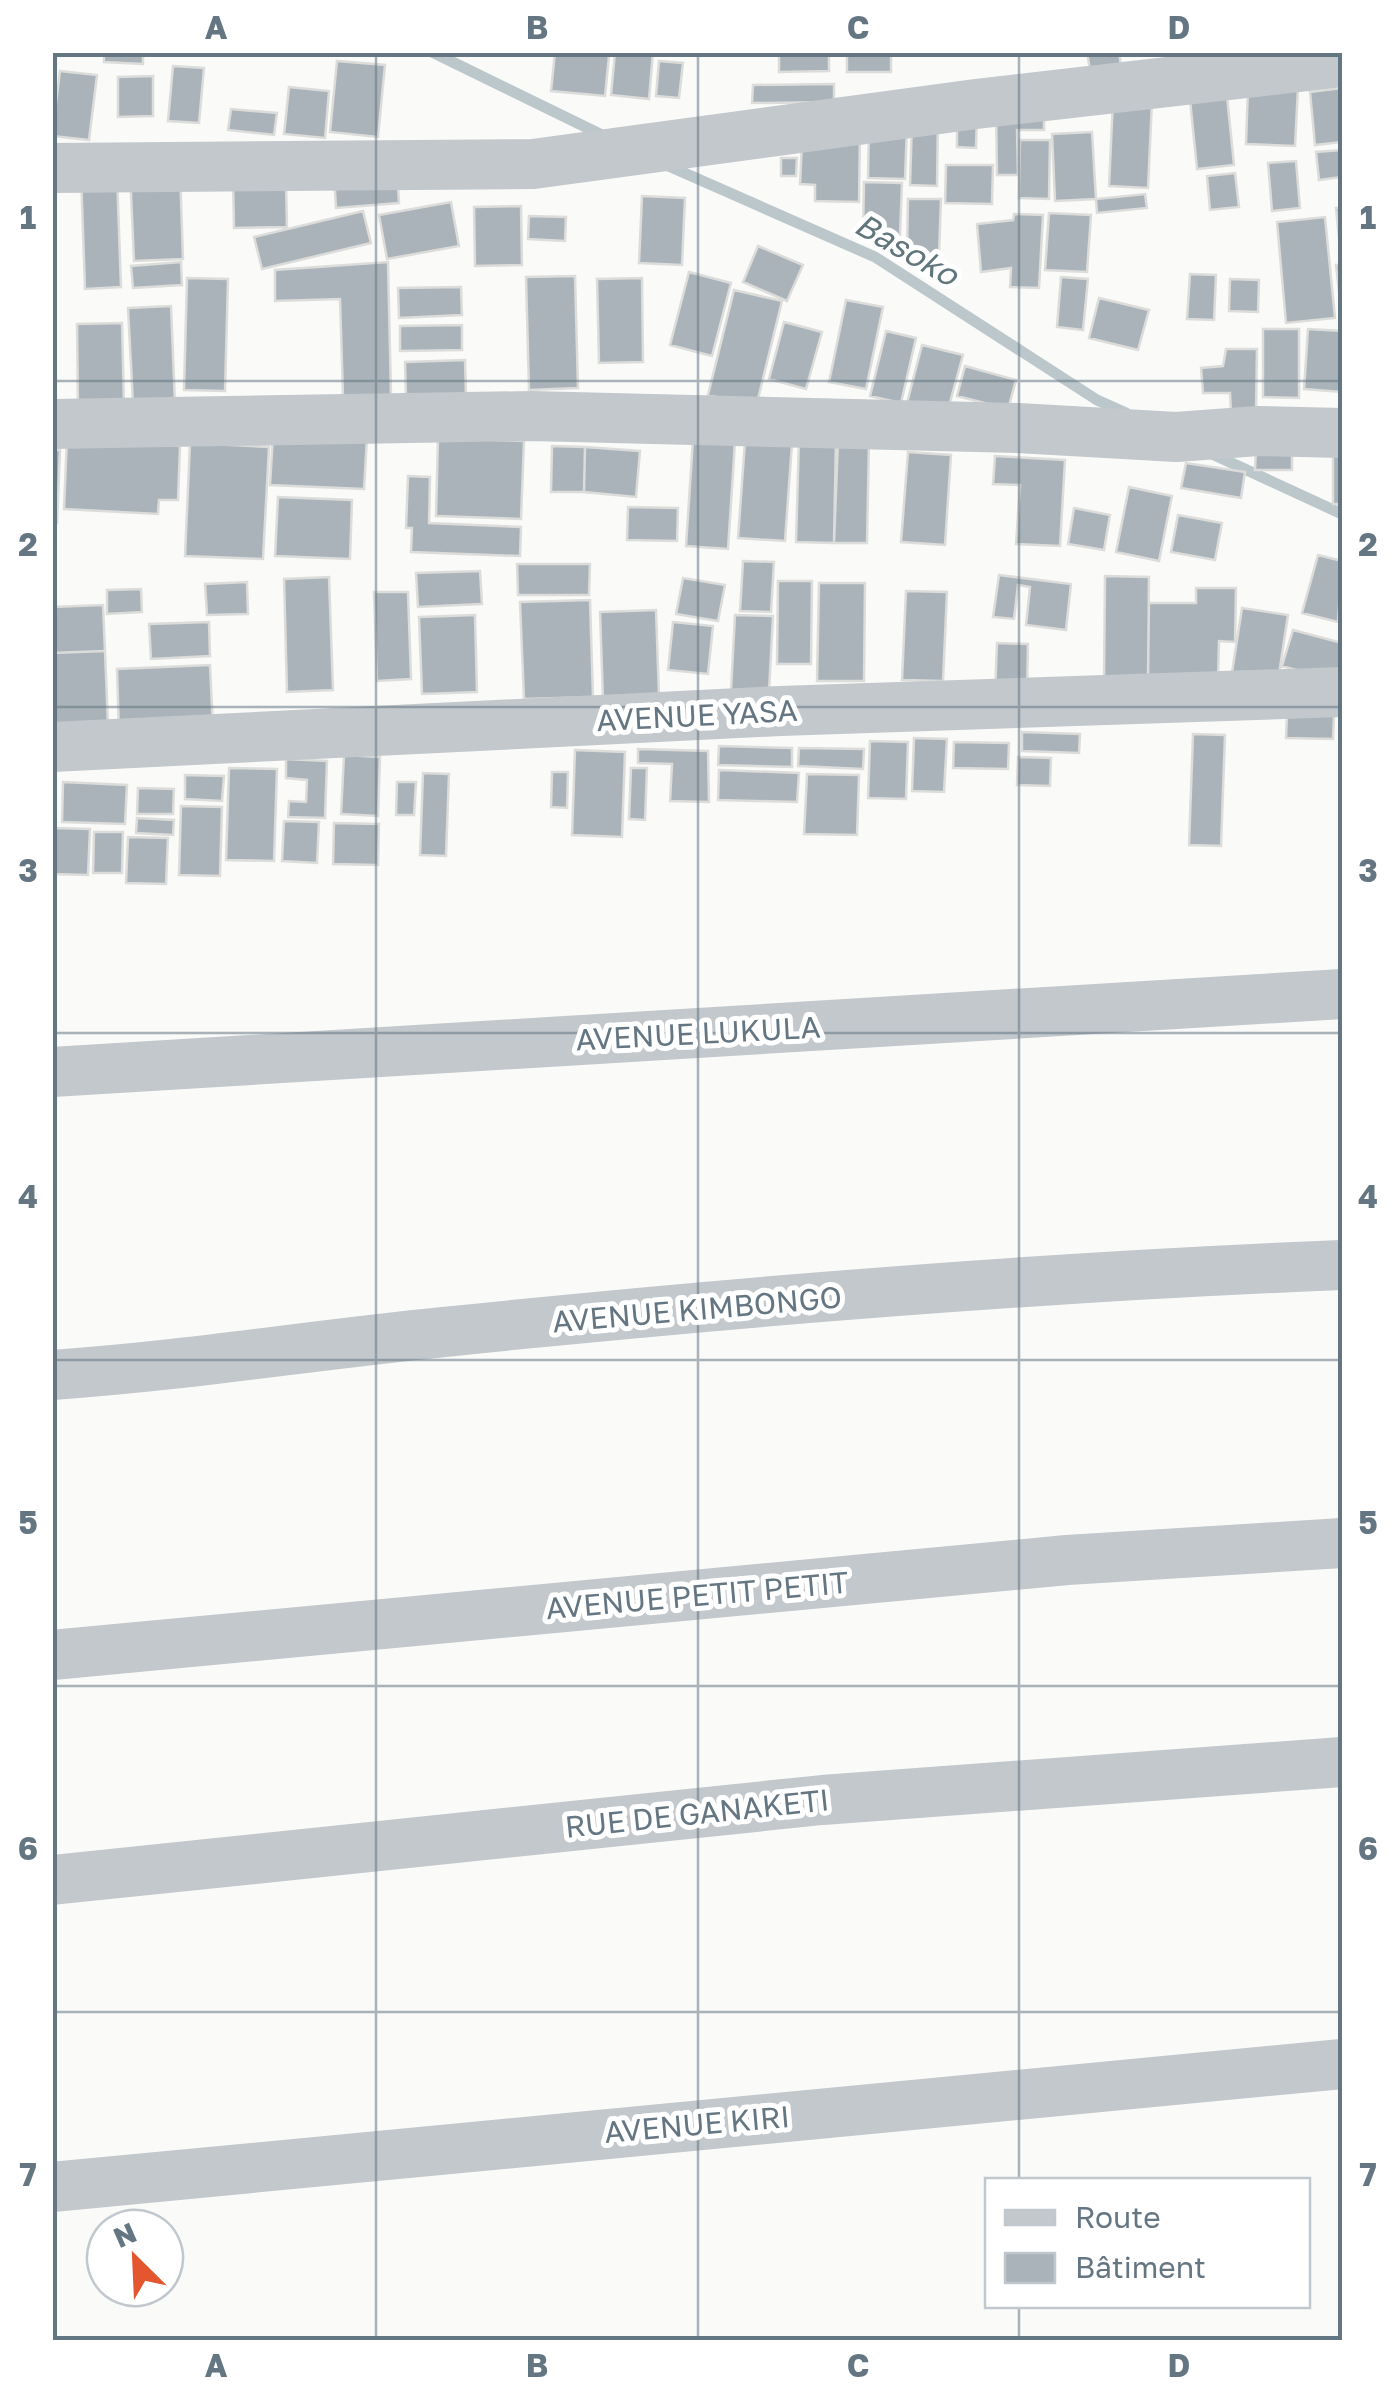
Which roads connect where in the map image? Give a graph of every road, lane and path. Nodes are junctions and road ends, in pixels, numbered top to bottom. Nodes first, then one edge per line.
1 (1342, 62) edge
2 (52, 168) edge
3 (52, 424) edge
4 (1342, 433) edge
5 (1342, 692) edge
6 (52, 747) edge
7 (1342, 994) edge
8 (52, 1072) edge
9 (1342, 1266) edge
10 (52, 1375) edge
11 (1342, 1543) edge
12 (52, 1655) edge
13 (1342, 1762) edge
14 (52, 1880) edge
15 (1342, 2064) edge
16 (52, 2186) edge

1 - 2 street
3 - 4 street
5 - 6 street, AVENUE YASA
7 - 8 street, AVENUE LUKULA
9 - 10 street, AVENUE KIMBONGO
11 - 12 street, AVENUE PETIT PETIT
13 - 14 street, RUE DE GANAKETI
15 - 16 street, AVENUE KIRI

